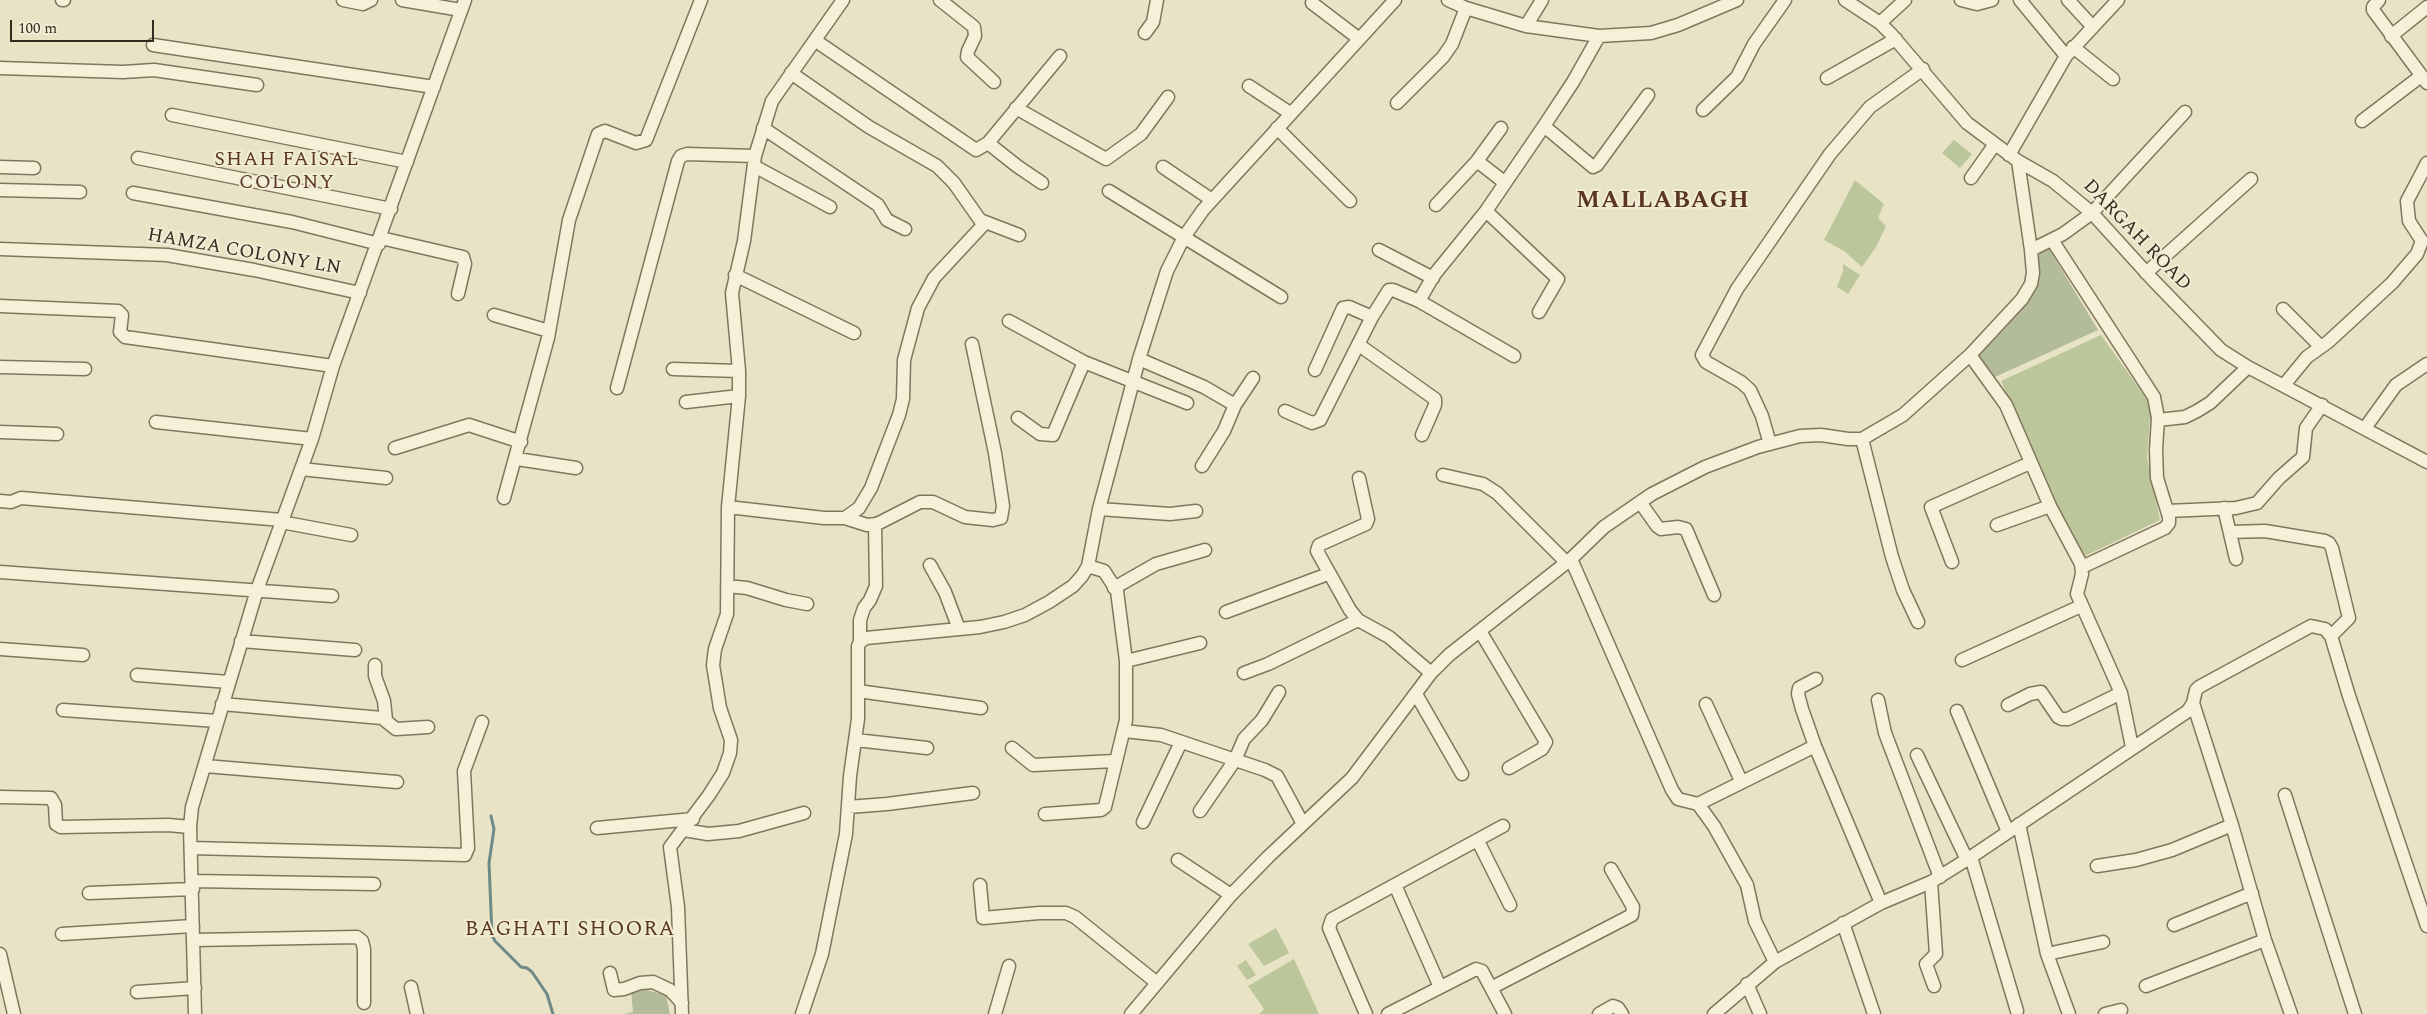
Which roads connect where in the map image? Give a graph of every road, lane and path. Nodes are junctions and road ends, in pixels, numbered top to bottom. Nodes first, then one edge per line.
1 (344, 0) edge
2 (371, 0) edge
3 (402, 0) edge
4 (701, 0) edge
5 (843, 0) edge
6 (940, 0) edge
7 (1157, 0) edge
8 (1395, 0) edge
9 (1448, 0) edge
10 (1542, 0) edge
11 (1737, 0) edge
12 (1785, 0) edge
13 (1847, 0) edge
14 (1905, 0) edge
15 (1961, 0) edge
16 (1992, 0) edge
17 (2020, 0) edge
18 (2068, 0) edge
19 (2118, 0) edge
20 (2379, 0) edge
21 (1312, 3) dead end
22 (463, 5) edge
23 (1466, 8) junction
24 (2427, 8) edge
25 (1880, 23) junction
26 (1526, 26) junction
27 (2092, 26) junction
28 (1145, 33) dead end
29 (1599, 36) junction
30 (2391, 36) junction
31 (1358, 38) junction
32 (1896, 39) junction
33 (816, 41) junction
34 (153, 45) dead end
35 (2069, 52) junction
36 (1060, 56) dead end
37 (0, 68) edge
38 (1923, 69) junction
39 (791, 74) junction
40 (1827, 78) dead end
41 (2424, 79) edge
42 (2113, 80) dead end
43 (994, 82) dead end
44 (257, 85) dead end
45 (1248, 86) dead end
46 (434, 87) junction
47 (1648, 95) dead end
48 (1168, 97) dead end
49 (1397, 103) dead end
50 (1016, 108) junction
51 (1703, 110) dead end
52 (2185, 112) dead end
53 (1290, 113) junction
54 (172, 115) dead end
55 (2362, 121) dead end
56 (1544, 126) junction
57 (763, 128) junction
58 (1277, 128) junction
59 (1501, 128) dead end
60 (988, 143) junction
61 (1995, 144) junction
62 (138, 158) dead end
63 (2013, 158) junction
64 (754, 161) junction
65 (1477, 161) junction
66 (407, 162) junction
67 (2427, 163) edge
68 (0, 167) edge
69 (1163, 167) dead end
70 (34, 168) dead end
71 (1970, 178) dead end
72 (2251, 179) dead end
73 (1504, 182) junction
74 (1042, 183) dead end
75 (0, 190) edge
76 (80, 192) dead end
77 (133, 192) dead end
78 (1109, 192) dead end
79 (1212, 200) junction
80 (1350, 200) dead end
81 (1436, 205) dead end
82 (830, 207) dead end
83 (391, 209) junction
84 (1486, 211) junction
85 (2092, 213) junction
86 (984, 223) junction
87 (905, 229) dead end
88 (1019, 235) dead end
89 (1184, 237) junction
90 (2052, 240) junction
91 (380, 241) junction
92 (0, 249) edge
93 (1379, 250) dead end
94 (2031, 250) junction
95 (2146, 273) junction
96 (735, 275) junction
97 (1433, 278) junction
98 (360, 293) junction
99 (458, 294) dead end
100 (1281, 297) dead end
101 (1419, 301) junction
102 (0, 306) edge
103 (2283, 309) dead end
104 (1539, 312) dead end
105 (494, 316) dead end
106 (1372, 317) junction
107 (1009, 321) dead end
108 (549, 332) junction
109 (854, 333) dead end
110 (972, 344) dead end
111 (1359, 345) junction
112 (2321, 347) junction
113 (1514, 356) dead end
114 (1970, 356) junction
115 (1139, 359) junction
116 (1084, 362) junction
117 (2427, 364) edge
118 (0, 366) edge
119 (334, 366) junction
120 (2248, 367) junction
121 (85, 368) dead end
122 (673, 369) dead end
123 (1315, 370) dead end
124 (739, 371) junction
125 (1253, 378) dead end
126 (1133, 383) junction
127 (2284, 385) junction
128 (617, 388) dead end
129 (739, 396) junction
130 (686, 402) dead end
131 (1187, 403) dead end
132 (1235, 405) junction
133 (2322, 405) junction
134 (1285, 411) dead end
135 (1018, 418) dead end
136 (2158, 420) junction
137 (156, 422) dead end
138 (2365, 428) junction
139 (0, 432) edge
140 (56, 434) dead end
141 (1422, 435) dead end
142 (312, 438) junction
143 (1862, 438) junction
144 (521, 442) junction
145 (1770, 444) junction
146 (395, 448) dead end
147 (517, 459) junction
148 (2427, 462) edge
149 (2030, 463) junction
150 (1202, 466) dead end
151 (576, 468) dead end
152 (301, 469) junction
153 (1443, 475) dead end
154 (386, 478) dead end
155 (1359, 478) dead end
156 (504, 498) dead end
157 (0, 501) edge
158 (1640, 502) junction
159 (2050, 506) junction
160 (728, 507) junction
161 (2224, 508) junction
162 (1099, 509) junction
163 (1196, 511) dead end
164 (2167, 511) junction
165 (845, 518) junction
166 (282, 521) junction
167 (875, 524) junction
168 (1997, 525) dead end
169 (2230, 532) junction
170 (351, 535) dead end
171 (1204, 550) dead end
172 (1568, 560) junction
173 (2236, 560) dead end
174 (1952, 562) dead end
175 (930, 564) dead end
176 (1088, 566) junction
177 (2082, 568) junction
178 (0, 572) edge
179 (1328, 574) junction
180 (727, 586) junction
181 (1114, 588) junction
182 (257, 590) junction
183 (1714, 595) dead end
184 (332, 596) dead end
185 (807, 604) dead end
186 (2081, 606) junction
187 (1226, 612) dead end
188 (1358, 620) junction
189 (1918, 622) dead end
190 (959, 629) junction
191 (1480, 631) junction
192 (2331, 636) junction
193 (241, 641) junction
194 (860, 642) junction
195 (1200, 643) dead end
196 (0, 648) edge
197 (355, 650) dead end
198 (83, 655) dead end
199 (1962, 660) dead end
200 (1126, 661) junction
201 (375, 664) dead end
202 (1244, 673) dead end
203 (1431, 673) junction
204 (138, 675) dead end
205 (1816, 679) dead end
206 (229, 682) junction
207 (858, 691) junction
208 (1279, 692) dead end
209 (2121, 693) junction
210 (1416, 694) junction
211 (1878, 700) dead end
212 (2193, 703) junction
213 (222, 704) junction
214 (1706, 704) dead end
215 (2008, 705) dead end
216 (981, 708) dead end
217 (63, 710) dead end
218 (1957, 711) dead end
219 (386, 720) junction
220 (217, 721) junction
221 (482, 722) dead end
222 (428, 727) dead end
223 (1124, 731) junction
224 (856, 740) junction
225 (1181, 742) junction
226 (1815, 746) junction
227 (2132, 747) junction
228 (927, 748) dead end
229 (1012, 748) dead end
230 (1917, 755) dead end
231 (1235, 760) junction
232 (1115, 762) junction
233 (205, 766) junction
234 (1508, 768) dead end
235 (1462, 774) dead end
236 (1741, 781) junction
237 (397, 782) dead end
238 (973, 793) dead end
239 (2285, 795) dead end
240 (0, 798) edge
241 (1698, 804) junction
242 (848, 807) junction
243 (1200, 811) dead end
244 (804, 813) dead end
245 (1045, 814) dead end
246 (693, 819) junction
247 (1143, 822) dead end
248 (1304, 824) junction
249 (2019, 824) junction
250 (2232, 825) junction
251 (1503, 826) dead end
252 (190, 827) junction
253 (597, 828) dead end
254 (684, 830) junction
255 (2008, 832) junction
256 (1478, 841) junction
257 (191, 848) junction
258 (1969, 859) junction
259 (1178, 860) dead end
260 (2097, 866) dead end
261 (1610, 870) dead end
262 (1936, 879) junction
263 (374, 884) dead end
264 (193, 885) junction
265 (980, 885) dead end
266 (1395, 885) junction
267 (89, 893) dead end
268 (2252, 894) junction
269 (1231, 895) junction
270 (1881, 903) junction
271 (1510, 905) dead end
272 (1844, 923) junction
273 (2174, 925) dead end
274 (193, 926) junction
275 (2427, 926) edge
276 (62, 934) dead end
277 (194, 940) junction
278 (2265, 940) junction
279 (2104, 942) dead end
280 (0, 954) edge
281 (2047, 954) junction
282 (1775, 962) junction
283 (1009, 966) dead end
284 (610, 973) dead end
285 (1157, 983) junction
286 (1747, 984) junction
287 (1934, 986) dead end
288 (2146, 986) dead end
289 (412, 987) dead end
290 (1440, 987) junction
291 (195, 988) junction
292 (1491, 988) junction
293 (137, 992) dead end
294 (364, 1003) dead end
295 (682, 1008) edge
296 (2121, 1010) dead end
297 (2017, 1011) dead end
298 (14, 1014) edge
299 (195, 1014) edge
300 (417, 1014) edge
301 (802, 1014) edge
302 (995, 1014) edge
303 (1131, 1014) edge
304 (1366, 1014) edge
305 (1388, 1014) edge
306 (1505, 1014) edge
307 (1599, 1014) edge
308 (1622, 1014) edge
309 (1714, 1014) edge
310 (1760, 1014) edge
311 (1874, 1014) edge
312 (2069, 1014) edge
313 (2105, 1014) edge
314 (2292, 1014) edge
315 (2355, 1014) edge

1 - 2 street
3 - 22 street
4 - 108 street
5 - 33 street
6 - 43 street
7 - 28 street
8 - 31 street
9 - 23 street
10 - 26 street
11 - 29 street
12 - 51 street
13 - 25 street, DARGAH ROAD
14 - 25 street
15 - 16 street
17 - 35 street
18 - 27 street
19 - 27 street
20 - 30 street
21 - 31 street
22 - 46 street
23 - 26 street
23 - 49 street
24 - 30 street
25 - 32 street, DARGAH ROAD
26 - 29 street
27 - 35 street
29 - 56 street
30 - 41 street
31 - 53 street
32 - 38 street, DARGAH ROAD
32 - 40 street
33 - 39 street
33 - 60 street
34 - 46 street
35 - 42 street
35 - 63 street
36 - 50 street
37 - 44 street
38 - 61 street, DARGAH ROAD
38 - 145 street
39 - 57 street
39 - 86 street
41 - 55 street
45 - 53 street
46 - 66 street
47 - 56 street
48 - 50 street
50 - 60 street
52 - 85 street
53 - 58 street
54 - 66 street
56 - 73 street
57 - 64 street
57 - 87 street
58 - 79 street
58 - 80 street
59 - 65 street
60 - 74 street
61 - 63 street, DARGAH ROAD
61 - 71 street
62 - 83 street
63 - 85 street, DARGAH ROAD
63 - 94 street
64 - 82 street
64 - 96 street
64 - 128 street
65 - 73 street
65 - 81 street
66 - 83 street
67 - 112 street
68 - 70 street
69 - 79 street
72 - 95 street
73 - 84 street
75 - 76 street
77 - 91 street
78 - 89 street
79 - 89 street
83 - 91 street
84 - 97 street
84 - 104 street
85 - 90 street
85 - 95 street, DARGAH ROAD
86 - 88 street
86 - 165 street
89 - 100 street
89 - 115 street
90 - 94 street
90 - 136 street
91 - 98 street
91 - 99 street
92 - 98 street, HAMZA COLONY LN
93 - 97 street
94 - 114 street
95 - 120 street, DARGAH ROAD
96 - 109 street
96 - 124 street
97 - 101 street
98 - 119 street
101 - 106 street
101 - 113 street
102 - 119 street
103 - 112 street
105 - 108 street
106 - 111 street
106 - 123 street
107 - 116 street
108 - 144 street
110 - 167 street
111 - 134 street
111 - 141 street
112 - 127 street
114 - 143 street
114 - 149 street
115 - 126 street
115 - 132 street
116 - 126 street
116 - 135 street
117 - 138 street
118 - 121 street
119 - 142 street
120 - 127 street, DARGAH ROAD
120 - 136 street
122 - 124 street
124 - 129 street
125 - 132 street
126 - 131 street
126 - 162 street
127 - 133 street, DARGAH ROAD
129 - 130 street
129 - 160 street
132 - 150 street
133 - 138 street, DARGAH ROAD
133 - 161 street
136 - 164 street
137 - 142 street
138 - 148 street, DARGAH ROAD
139 - 140 street
142 - 152 street
143 - 145 street
143 - 189 street
144 - 146 street
144 - 147 street
145 - 158 street
147 - 151 street
147 - 156 street
149 - 159 street
149 - 174 street
152 - 154 street
152 - 166 street
153 - 172 street
155 - 179 street
157 - 166 street
158 - 172 street
158 - 183 street
159 - 168 street
159 - 177 street
160 - 165 street
160 - 180 street
161 - 164 street
161 - 169 street
162 - 163 street
162 - 176 street
164 - 177 street
165 - 167 street
166 - 170 street
166 - 182 street
167 - 194 street
169 - 173 street
169 - 192 street
171 - 181 street
172 - 191 street
172 - 241 street
175 - 190 street
176 - 181 street
176 - 190 street
177 - 186 street
178 - 182 street
179 - 187 street
179 - 188 street
180 - 185 street
180 - 246 street
181 - 200 street
182 - 184 street
182 - 193 street
186 - 199 street
186 - 209 street
188 - 202 street
188 - 203 street
190 - 194 street
191 - 203 street
191 - 234 street
192 - 212 street
192 - 275 street
193 - 197 street
193 - 206 street
194 - 207 street
195 - 200 street
196 - 198 street
200 - 223 street
201 - 219 street
203 - 210 street
204 - 206 street
205 - 226 street
206 - 213 street
207 - 216 street
207 - 224 street
208 - 231 street
209 - 215 street
209 - 227 street
210 - 235 street
210 - 248 street
211 - 262 street
212 - 227 street
212 - 250 street
213 - 219 street
213 - 220 street
214 - 236 street
217 - 220 street
218 - 255 street
219 - 222 street
220 - 233 street
221 - 257 street
223 - 225 street
223 - 232 street
224 - 228 street
224 - 242 street
225 - 231 street
225 - 247 street
226 - 236 street
226 - 270 street
227 - 249 street
229 - 232 street
230 - 258 street
231 - 243 street
231 - 248 street
232 - 245 street
233 - 237 street
233 - 252 street
236 - 241 street
238 - 242 street
239 - 315 street
240 - 252 street
241 - 282 street
242 - 301 street
244 - 254 street
246 - 253 street
246 - 254 street
248 - 269 street
249 - 255 street
249 - 281 street
250 - 260 street
250 - 268 street
251 - 256 street
252 - 257 street
254 - 295 street
255 - 258 street
256 - 266 street
256 - 271 street
257 - 264 street
258 - 262 street
258 - 297 street
259 - 269 street
261 - 292 street
262 - 270 street
262 - 287 street
263 - 264 street
264 - 267 street
264 - 274 street
265 - 285 street
266 - 290 street
266 - 304 street
268 - 273 street
268 - 278 street
269 - 285 street
270 - 272 street
272 - 282 street
272 - 311 street
274 - 276 street
274 - 277 street
277 - 291 street
277 - 294 street
278 - 288 street
278 - 314 street
279 - 281 street
280 - 298 street
281 - 312 street
282 - 286 street
283 - 302 street
284 - 295 street
285 - 303 street
286 - 309 street
286 - 310 street
289 - 300 street
290 - 292 street
290 - 305 street
291 - 293 street
291 - 299 street
292 - 306 street
296 - 313 street
307 - 308 street

